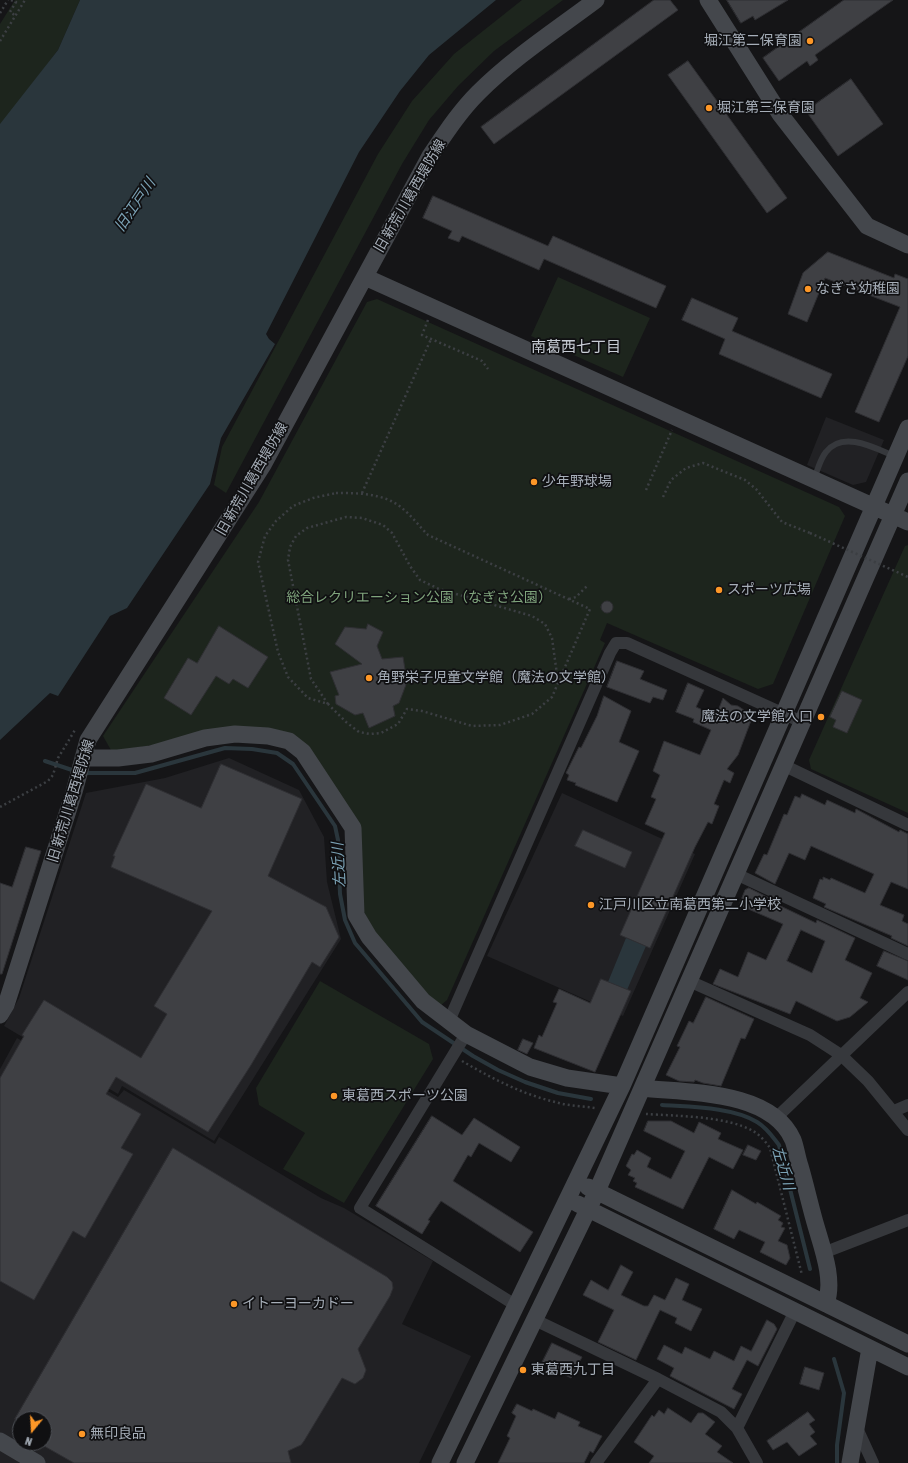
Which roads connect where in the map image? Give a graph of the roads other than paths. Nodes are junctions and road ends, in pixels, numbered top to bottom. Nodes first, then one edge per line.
1 (596, 0) edge
2 (708, 0) edge
3 (908, 245) edge
4 (365, 276) junction
5 (908, 428) edge
6 (895, 457) junction
7 (814, 479) junction
8 (908, 480) edge
9 (874, 506) junction
10 (900, 518) edge
11 (784, 714) junction
12 (802, 722) junction
13 (83, 758) junction
14 (783, 765) junction
15 (908, 825) edge
16 (736, 874) junction
17 (908, 954) edge
18 (689, 981) junction
19 (908, 992) edge
20 (0, 1015) edge
21 (449, 1021) junction
22 (466, 1034) junction
23 (841, 1055) junction
24 (622, 1086) junction
25 (642, 1088) junction
26 (908, 1105) edge
27 (894, 1111) junction
28 (777, 1117) junction
29 (908, 1130) edge
30 (577, 1181) junction
31 (597, 1191) junction
32 (568, 1199) junction
33 (589, 1210) junction
34 (908, 1220) edge
35 (823, 1253) junction
36 (826, 1304) junction
37 (517, 1306) junction
38 (795, 1311) junction
39 (535, 1320) junction
40 (908, 1344) edge
41 (870, 1348) junction
42 (908, 1367) edge
43 (658, 1379) junction
44 (855, 1423) junction
45 (737, 1428) junction
46 (0, 1441) edge
47 (37, 1463) edge
48 (440, 1463) edge
49 (465, 1463) edge
50 (596, 1463) edge
51 (757, 1463) edge
52 (850, 1463) edge
53 (873, 1463) edge

1 - 4 street, 旧 新荒川葛西堤防線
2 - 3 street
4 - 7 street
4 - 13 street, 旧 新荒川葛西堤防線
5 - 6 street
6 - 7 lane
6 - 9 street
7 - 9 street
8 - 10 street
9 - 10 street
9 - 11 street
10 - 12 street
11 - 12 street
11 - 21 street
11 - 24 street
12 - 14 street
13 - 20 street, 旧 新荒川葛西堤防線
13 - 21 street
14 - 15 street
14 - 16 street
16 - 17 street
16 - 18 street
18 - 23 street
18 - 25 street
19 - 23 street
21 - 22 street
22 - 24 street
22 - 37 street
23 - 27 street
23 - 28 street
24 - 30 street
25 - 28 street
25 - 31 street
26 - 27 street
27 - 29 street
28 - 35 street
30 - 31 street
30 - 32 street
31 - 33 street
31 - 36 street
32 - 33 street
32 - 37 street
33 - 38 street
33 - 39 street
34 - 35 street
35 - 36 street
36 - 40 street
37 - 48 street
38 - 41 street
38 - 45 street
39 - 43 street
39 - 49 street
41 - 42 street
41 - 44 street
43 - 45 street
43 - 50 street
44 - 52 street
44 - 53 street
45 - 51 street
46 - 47 street

